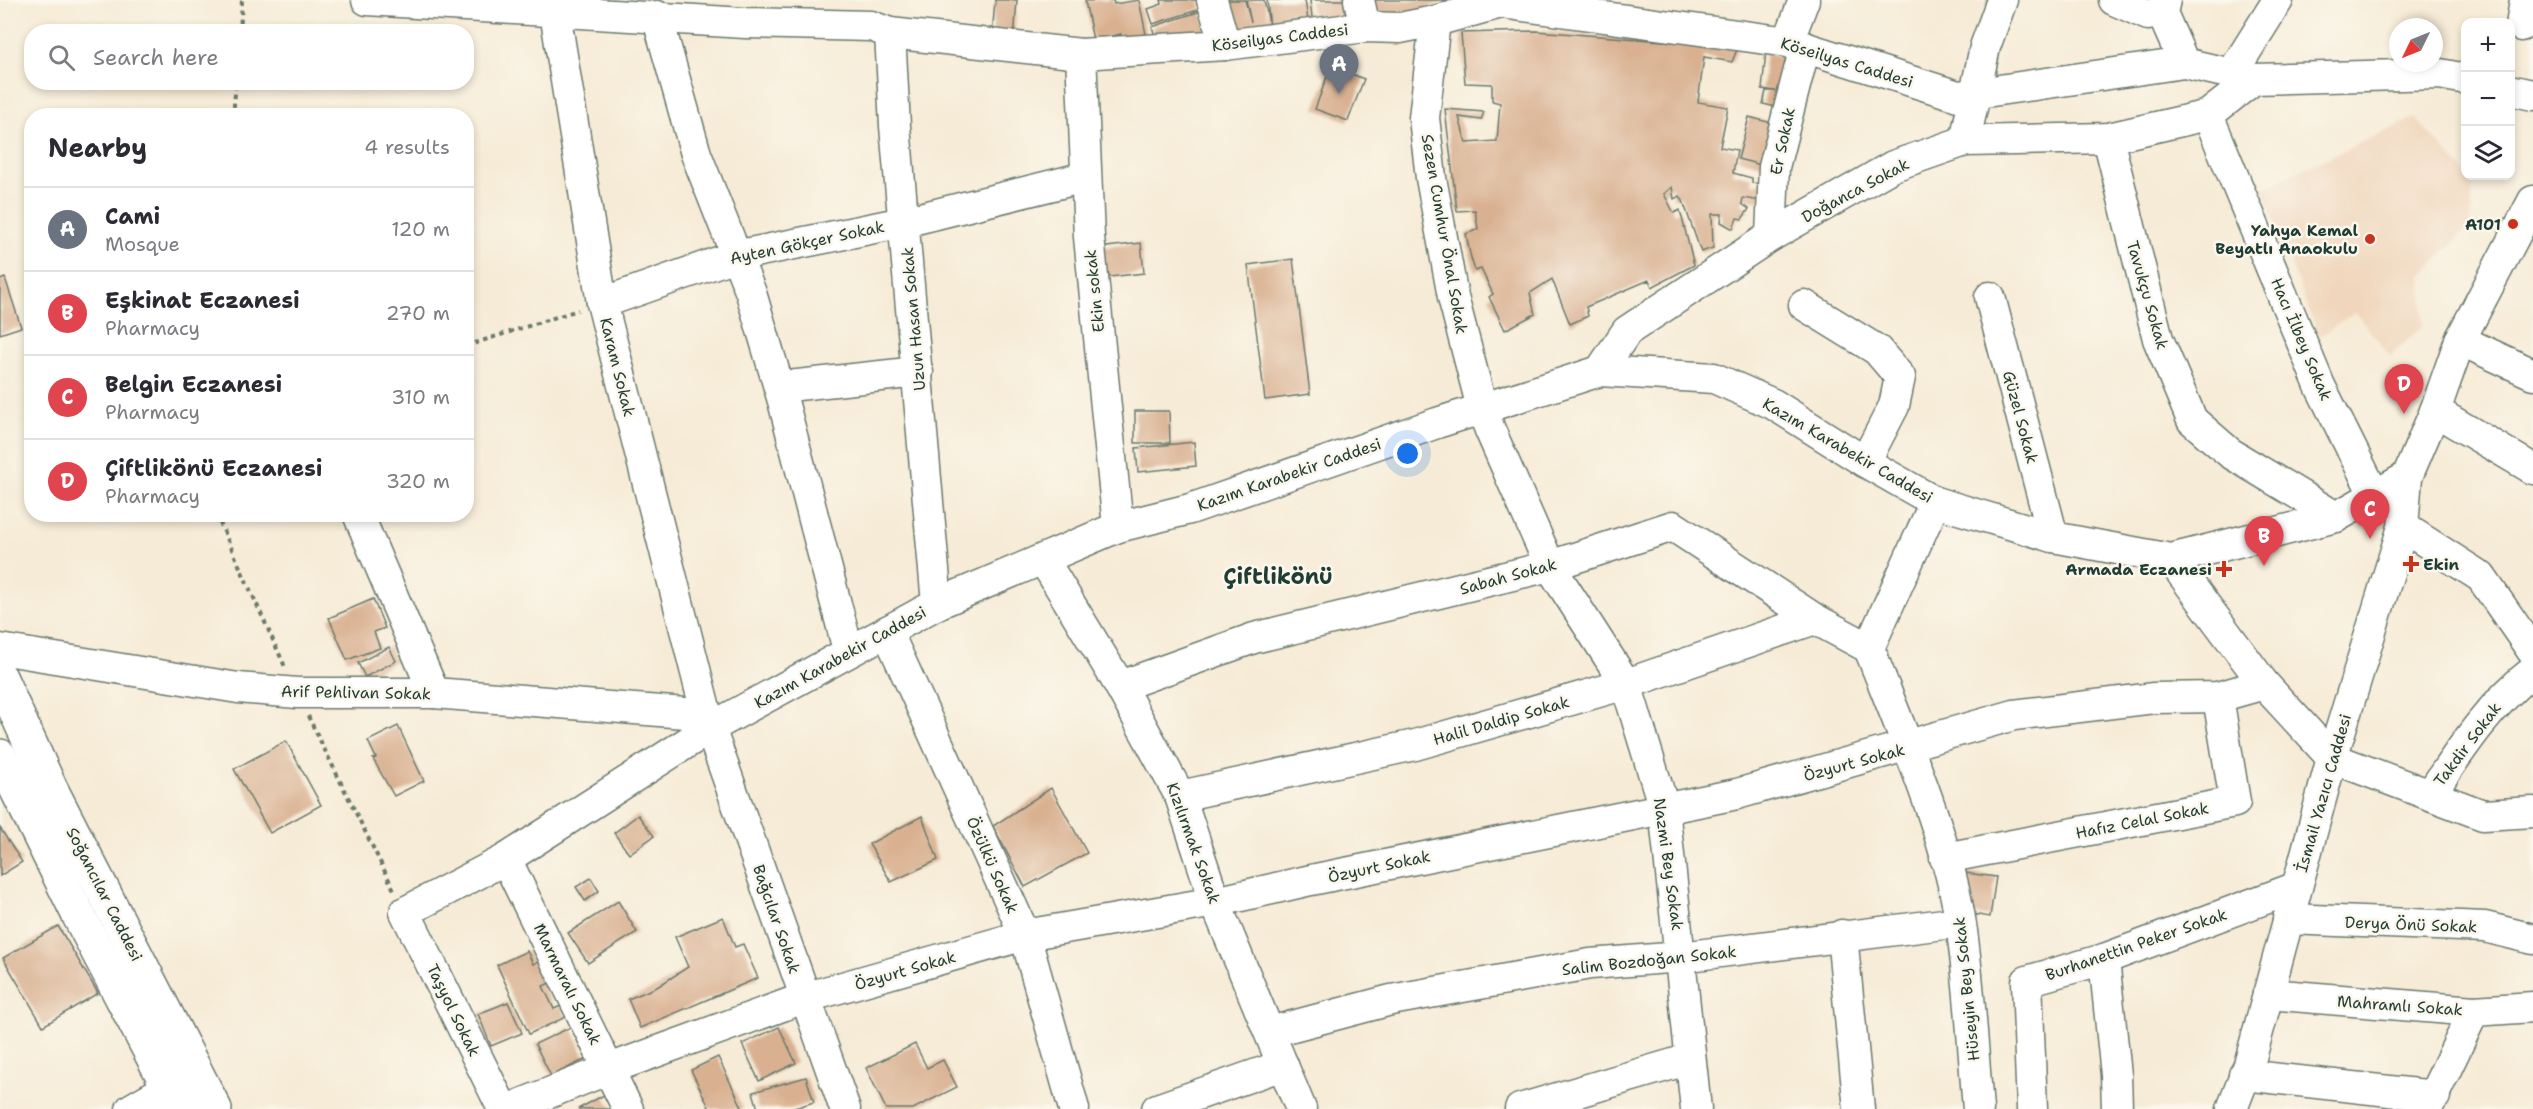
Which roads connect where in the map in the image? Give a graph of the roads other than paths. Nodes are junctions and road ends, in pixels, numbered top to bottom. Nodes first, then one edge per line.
1 (367, 0) edge
2 (1212, 0) edge
3 (1804, 0) edge
4 (2002, 0) edge
5 (2114, 0) edge
6 (2278, 0) edge
7 (1500, 2) edge
8 (553, 6) edge
9 (1592, 7) edge
10 (2163, 7) edge
11 (1362, 14) edge
12 (657, 16) junction
13 (877, 20) edge
14 (1435, 21) junction
15 (1797, 44) junction
16 (1225, 45) junction
17 (1081, 54) junction
18 (2184, 63) junction
19 (2243, 77) junction
20 (2461, 78) edge
21 (2515, 91) edge
22 (1976, 94) junction
23 (2533, 95) edge
24 (2208, 116) junction
25 (2108, 138) junction
26 (1965, 141) junction
27 (1084, 177) junction
28 (2533, 201) edge
29 (904, 222) junction
30 (1771, 236) junction
31 (735, 256) junction
32 (1990, 297) dead end
33 (602, 303) junction
34 (1804, 305) dead end
35 (2460, 340) junction
36 (1600, 370) junction
37 (918, 372) junction
38 (2533, 374) edge
39 (779, 387) junction
40 (1482, 408) junction
41 (2435, 411) junction
42 (1866, 462) junction
43 (2533, 470) edge
44 (2407, 477) junction
45 (2374, 494) junction
46 (1935, 502) junction
47 (2336, 517) junction
48 (361, 522) edge
49 (1118, 527) junction
50 (2403, 527) junction
51 (2053, 537) junction
52 (1043, 559) junction
53 (2171, 559) junction
54 (1550, 566) junction
55 (937, 604) junction
56 (1815, 619) junction
57 (887, 631) junction
58 (1869, 648) junction
59 (0, 649) edge
60 (848, 650) junction
61 (2533, 652) edge
62 (2533, 671) edge
63 (0, 677) edge
64 (1626, 684) junction
65 (2264, 684) junction
66 (1120, 686) junction
67 (434, 693) junction
68 (2218, 697) junction
69 (710, 728) junction
70 (1908, 747) junction
71 (0, 756) edge
72 (2332, 758) junction
73 (2430, 795) junction
74 (1180, 796) junction
75 (1664, 808) junction
76 (2533, 812) edge
77 (1946, 858) junction
78 (507, 859) junction
79 (2297, 887) junction
80 (1215, 902) junction
81 (405, 912) joint
82 (2288, 919) junction
83 (1960, 922) junction
84 (1025, 935) junction
85 (1842, 935) junction
86 (2533, 939) edge
87 (1681, 957) junction
88 (2104, 959) junction
89 (2268, 994) junction
90 (804, 998) junction
91 (2533, 1007) edge
92 (2474, 1011) junction
93 (1270, 1032) junction
94 (1690, 1059) junction
95 (1283, 1065) junction
96 (609, 1069) junction
97 (2244, 1075) junction
98 (174, 1098) edge
99 (2431, 1102) edge
100 (132, 1109) edge
101 (214, 1109) edge
102 (502, 1109) edge
103 (509, 1109) edge
104 (628, 1109) edge
105 (845, 1109) edge
106 (1074, 1109) edge
107 (1157, 1109) edge
108 (1301, 1109) edge
109 (1520, 1109) edge
110 (1696, 1109) edge
111 (1859, 1109) edge
112 (1978, 1109) edge
113 (2032, 1109) edge
114 (2117, 1109) edge
115 (2232, 1109) edge

1 - 8 street, Köseilyas Caddesi
2 - 16 street
3 - 15 street, Er Sokak
4 - 22 street
5 - 10 street
6 - 19 street, Doğanca Sokak
7 - 9 street, Köseilyas Caddesi
7 - 14 street, Köseilyas Caddesi
8 - 12 street, Köseilyas Caddesi
8 - 33 street, Karam Sokak
9 - 15 street, Köseilyas Caddesi
10 - 18 street
11 - 14 street, Köseilyas Caddesi
11 - 16 street, Köseilyas Caddesi
12 - 13 street, Köseilyas Caddesi
12 - 31 street
13 - 17 street, Köseilyas Caddesi
13 - 29 street, Uzun Hasan Sokak
14 - 40 street, Sezen Cumhur Önal Sokak
15 - 22 street, Köseilyas Caddesi
15 - 30 street, Er Sokak
16 - 17 street, Köseilyas Caddesi
17 - 27 street, Ekin sokak
18 - 19 street, Köseilyas Caddesi
18 - 22 street, Köseilyas Caddesi
19 - 20 street, Köseilyas Caddesi
19 - 24 street, Doğanca Sokak
21 - 23 street
22 - 26 street
24 - 25 street, Doğanca Sokak
24 - 45 street, Hacı İlbey Sokak
25 - 26 street, Doğanca Sokak
25 - 47 street, Tavukçu Sokak
26 - 30 street, Doğanca Sokak
27 - 29 street, Ayten Gökçer Sokak
27 - 49 street, Ekin sokak
28 - 35 street
29 - 31 street, Ayten Gökçer Sokak
29 - 37 street, Uzun Hasan Sokak
30 - 36 street, Doğanca Sokak
31 - 33 street, Ayten Gökçer Sokak
31 - 39 street
32 - 51 street, Güzel Sokak
33 - 69 street, Karam Sokak
34 - 42 street
35 - 38 street
35 - 41 street
36 - 40 street, Kazım Karabekir Caddesi
36 - 42 street, Kazım Karabekir Caddesi
37 - 39 street
37 - 55 street, Uzun Hasan Sokak
39 - 60 street
40 - 49 street, Kazım Karabekir Caddesi
40 - 54 street, Nazmi Bey Sokak
41 - 43 street
41 - 44 street
42 - 46 street, Kazım Karabekir Caddesi
44 - 45 street, Kazım Karabekir Caddesi
44 - 50 street, İsmail Yazıcı Caddesi
45 - 47 street, Kazım Karabekir Caddesi
46 - 51 street, Kazım Karabekir Caddesi
46 - 58 street
47 - 53 street, Kazım Karabekir Caddesi
48 - 67 street
49 - 52 street, Kazım Karabekir Caddesi
50 - 61 street
50 - 72 street, İsmail Yazıcı Caddesi
51 - 53 street, Kazım Karabekir Caddesi
52 - 55 street, Kazım Karabekir Caddesi
52 - 66 street, Kızılırmak Sokak
53 - 65 street
54 - 56 street, Sabah Sokak
54 - 64 street, Nazmi Bey Sokak
54 - 66 street, Sabah Sokak
55 - 57 street, Kazım Karabekir Caddesi
56 - 58 street, Sabah Sokak
56 - 64 street, Halil Daldip Sokak
57 - 60 street, Kazım Karabekir Caddesi
57 - 84 street, Özülkü Sokak
58 - 70 street, Hüseyin Bey Sokak
59 - 67 street, Arif Pehlivan Sokak
60 - 69 street, Kazım Karabekir Caddesi
62 - 73 street, Takdir Sokak
63 - 101 main road, Soğancılar Caddesi
64 - 74 street, Halil Daldip Sokak
64 - 75 street, Nazmi Bey Sokak
65 - 68 street, Özyurt Sokak
65 - 72 street
66 - 74 street, Kızılırmak Sokak
67 - 69 street, Arif Pehlivan Sokak
68 - 70 street, Özyurt Sokak
68 - 77 street, Hafız Celal Sokak
69 - 78 street, Kazım Karabekir Caddesi
69 - 90 street, Bağcılar Sokak
70 - 75 street, Özyurt Sokak
70 - 77 street, Hüseyin Bey Sokak
71 - 98 main road, Soğancılar Caddesi
72 - 73 street
72 - 79 street, İsmail Yazıcı Caddesi
73 - 76 street
74 - 80 street, Kızılırmak Sokak
75 - 80 street, Özyurt Sokak
75 - 87 street, Nazmi Bey Sokak
77 - 83 street, Hüseyin Bey Sokak
78 - 81 street, Kazım Karabekir Caddesi
78 - 96 street, Marmaralı Sokak
79 - 82 street, İsmail Yazıcı Caddesi
79 - 88 street, Burhanettin Peker Sokak
80 - 84 street, Özyurt Sokak
80 - 93 street, Kızılırmak Sokak
81 - 102 street, Taşyol Sokak
82 - 86 street, Derya Önü Sokak
82 - 89 street, İsmail Yazıcı Caddesi
83 - 85 street, Salim Bozdoğan Sokak
83 - 112 street, Hüseyin Bey Sokak
84 - 90 street, Özyurt Sokak
84 - 106 street, Özülkü Sokak
85 - 87 street, Salim Bozdoğan Sokak
85 - 111 street
87 - 93 street, Salim Bozdoğan Sokak
87 - 94 street, Nazmi Bey Sokak
88 - 113 street, Burhanettin Peker Sokak
88 - 114 street
89 - 92 street, Mahramlı Sokak
89 - 97 street, İsmail Yazıcı Caddesi
90 - 96 street, Özyurt Sokak
90 - 105 street, Bağcılar Sokak
91 - 92 street, Mahramlı Sokak
92 - 99 street
93 - 95 street, Kızılırmak Sokak
94 - 109 street
94 - 110 street, Nazmi Bey Sokak
95 - 107 street
95 - 108 street, Kızılırmak Sokak
96 - 103 street, Özyurt Sokak
96 - 104 street, Marmaralı Sokak
97 - 99 street
97 - 115 street, İsmail Yazıcı Caddesi
98 - 100 street

